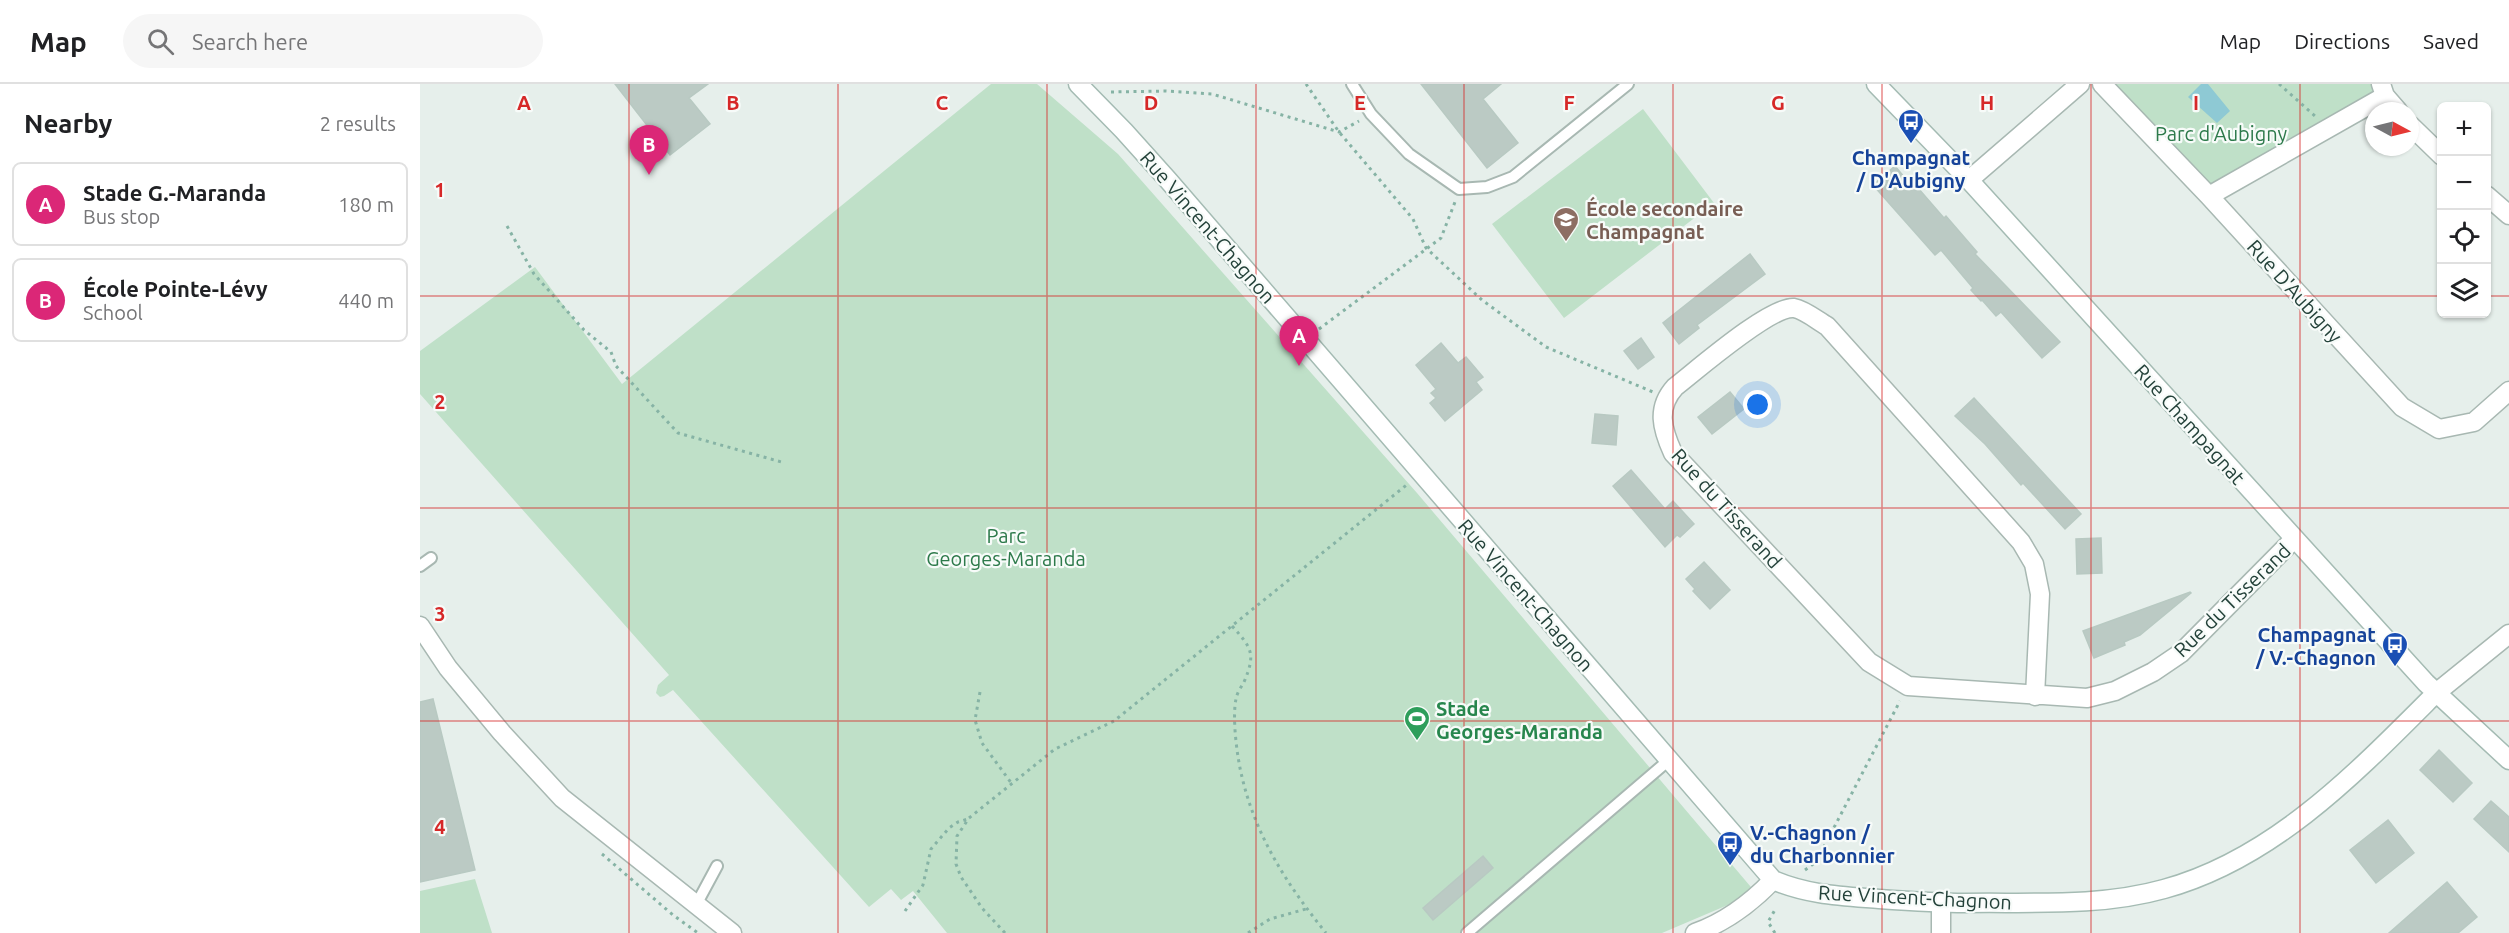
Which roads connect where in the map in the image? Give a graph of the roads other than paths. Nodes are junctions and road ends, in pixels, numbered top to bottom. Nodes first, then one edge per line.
1 (1352, 84) edge
2 (1628, 84) edge
3 (1876, 84) edge
4 (2080, 84) edge
5 (2102, 84) edge
6 (1081, 87) edge
7 (2383, 90) edge
8 (2419, 134) edge
9 (2437, 151) edge
10 (1969, 180) junction
11 (2209, 196) junction
12 (2491, 198) edge
13 (2509, 214) edge
14 (2509, 391) edge
15 (2294, 539) junction
16 (431, 558) dead end
17 (420, 566) edge
18 (420, 626) edge
19 (2509, 634) edge
20 (2436, 693) junction
21 (2035, 696) junction
22 (1669, 760) junction
23 (2509, 760) edge
24 (717, 866) dead end
25 (1773, 880) junction
26 (1941, 903) junction
27 (696, 905) junction
28 (732, 933) edge
29 (1467, 933) edge
30 (1695, 933) edge
31 (1941, 933) edge

1 - 2 lane
3 - 10 street, Rue Champagnat
4 - 10 street
5 - 11 street, Rue D'Aubigny
6 - 22 street, Rue Vincent-Chagnon
7 - 11 street
8 - 9 street
10 - 15 street, Rue Champagnat
11 - 14 street, Rue D'Aubigny
12 - 13 street
15 - 20 street, Rue Champagnat
15 - 21 street, Rue du Tisserand
16 - 17 lane
18 - 27 street
19 - 20 street, Rue Vincent-Chagnon
20 - 23 street, Rue Champagnat
20 - 26 street, Rue Vincent-Chagnon
21 - 21 street, Rue du Tisserand
22 - 25 street, Rue Vincent-Chagnon
22 - 29 lane
24 - 27 lane
25 - 26 street, Rue Vincent-Chagnon
25 - 30 street
26 - 31 street
27 - 28 street

